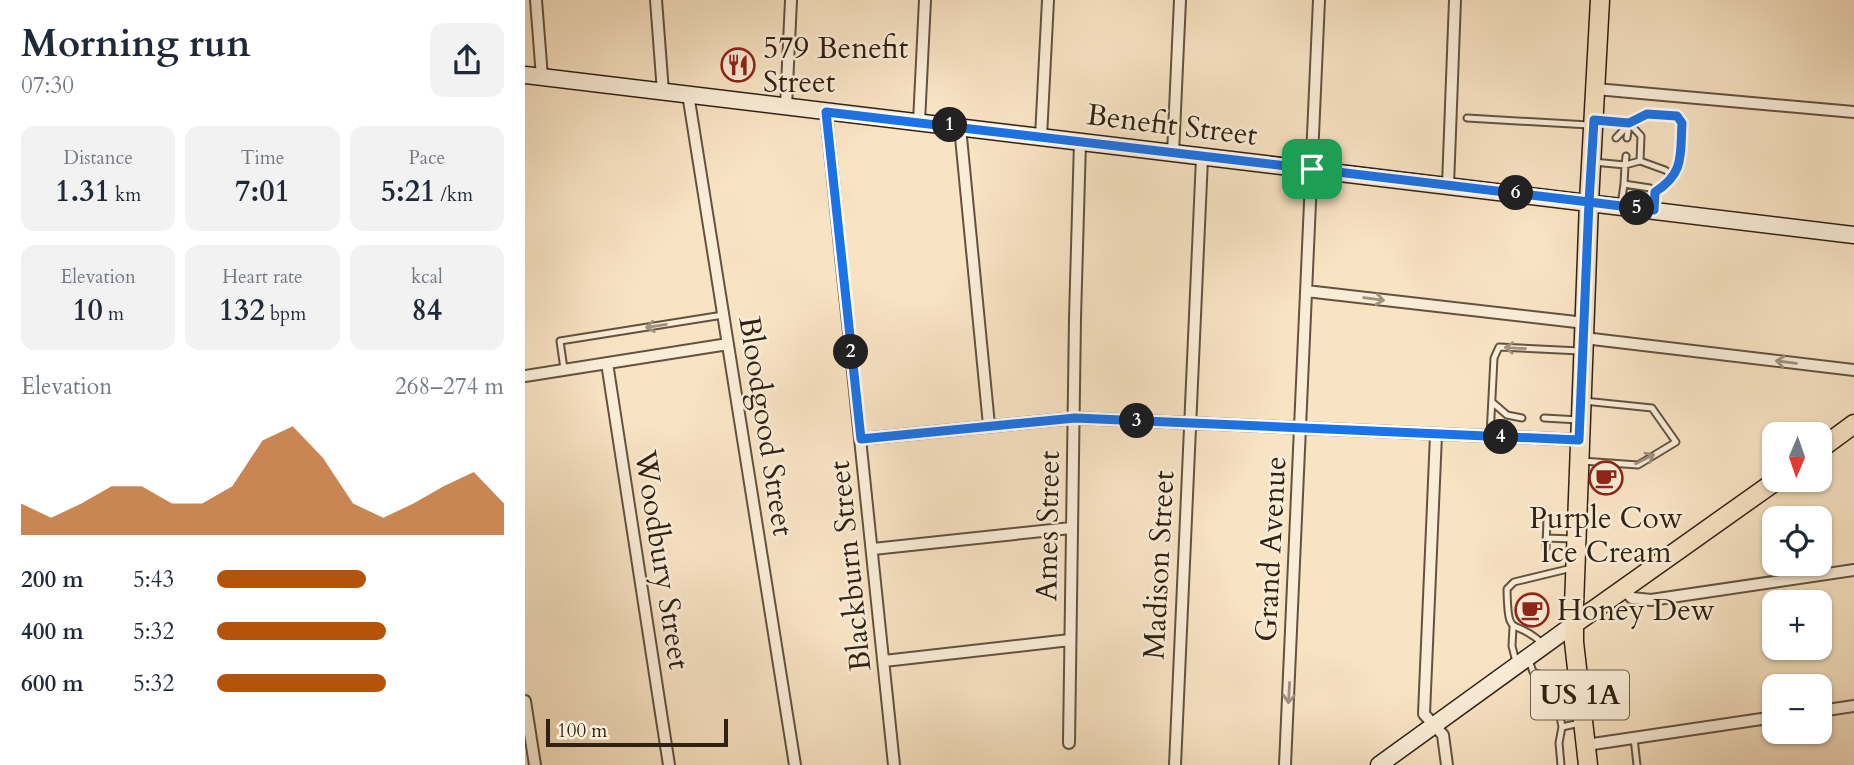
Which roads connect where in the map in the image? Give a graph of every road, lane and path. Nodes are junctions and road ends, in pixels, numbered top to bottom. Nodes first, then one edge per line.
1 (536, 0) edge
2 (656, 0) edge
3 (791, 0) edge
4 (925, 0) edge
5 (1048, 0) edge
6 (1179, 0) edge
7 (1319, 0) edge
8 (1455, 0) edge
9 (1600, 0) edge
10 (525, 75) edge
11 (543, 77) junction
12 (1596, 89) junction
13 (663, 92) junction
14 (688, 94) junction
15 (786, 107) junction
16 (826, 112) junction
17 (1854, 112) edge
18 (1467, 118) dead end
19 (919, 122) junction
20 (1594, 122) junction
21 (1629, 123) junction
22 (960, 127) junction
23 (1041, 137) junction
24 (1616, 138) dead end
25 (1627, 138) dead end
26 (1080, 142) junction
27 (1173, 154) junction
28 (1615, 156) dead end
29 (1626, 156) dead end
30 (1202, 158) junction
31 (1591, 162) junction
32 (1640, 162) junction
33 (1615, 164) junction
34 (1625, 165) junction
35 (1312, 169) junction
36 (1674, 176) junction
37 (1624, 184) junction
38 (1667, 184) junction
39 (1448, 185) junction
40 (1677, 185) dead end
41 (1655, 192) junction
42 (1589, 202) junction
43 (1621, 206) junction
44 (1654, 210) junction
45 (1854, 235) edge
46 (1306, 291) junction
47 (723, 315) junction
48 (1584, 337) junction
49 (728, 344) junction
50 (607, 363) junction
51 (565, 370) junction
52 (1854, 370) edge
53 (525, 376) edge
54 (1492, 401) junction
55 (1581, 401) junction
56 (1075, 418) junction
57 (1522, 418) dead end
58 (1544, 418) dead end
59 (1580, 420) junction
60 (1190, 424) junction
61 (1854, 424) edge
62 (989, 425) junction
63 (1301, 429) junction
64 (1436, 435) junction
65 (1490, 437) junction
66 (861, 439) junction
67 (1579, 440) junction
68 (1832, 440) edge
69 (1579, 461) junction
70 (1762, 491) edge
71 (1547, 518) dead end
72 (1071, 527) junction
73 (1546, 538) junction
74 (1576, 539) junction
75 (1546, 548) dead end
76 (873, 549) junction
77 (1575, 567) junction
78 (1854, 570) edge
79 (1624, 590) junction
80 (1574, 624) junction
81 (1513, 628) junction
82 (1070, 640) junction
83 (1545, 645) junction
84 (884, 661) junction
85 (1523, 661) junction
86 (525, 701) edge
87 (1854, 706) edge
88 (1832, 709) edge
89 (1762, 719) edge
90 (1583, 723) junction
91 (1434, 725) junction
92 (1562, 727) junction
93 (1633, 738) junction
94 (1069, 743) dead end
95 (1586, 745) junction
96 (535, 765) edge
97 (669, 765) edge
98 (795, 765) edge
99 (894, 765) edge
100 (1175, 765) edge
101 (1285, 765) edge
102 (1379, 765) edge
103 (1447, 765) edge
104 (1561, 765) edge
105 (1588, 765) edge
106 (1637, 765) edge

1 - 11 street
2 - 13 street
3 - 15 street
4 - 19 street
5 - 23 street
6 - 27 street
7 - 35 street, Grand Avenue
8 - 39 street
9 - 12 main road, US 1A
10 - 11 street, Benefit Street
11 - 13 street, Benefit Street
12 - 17 street
12 - 20 main road, US 1A
13 - 14 street, Benefit Street
14 - 15 street, Benefit Street
14 - 47 street, Bloodgood Street
15 - 16 street, Benefit Street
16 - 19 street, Benefit Street
16 - 66 street, Blackburn Street
18 - 20 lane
19 - 22 street, Benefit Street
20 - 21 lane
20 - 31 main road, US 1A
21 - 24 lane
21 - 25 lane
21 - 32 lane
21 - 36 lane
22 - 23 street, Benefit Street
22 - 62 street
23 - 26 street, Benefit Street
26 - 27 street, Benefit Street
26 - 56 street, Ames Street
27 - 30 street, Benefit Street
28 - 33 lane
29 - 34 lane
30 - 35 street, Benefit Street
30 - 60 street, Madison Street
31 - 33 lane
31 - 42 main road, US 1A
32 - 34 lane
32 - 36 lane
33 - 34 lane
34 - 37 lane
35 - 39 street, Benefit Street
35 - 46 street, Grand Avenue
36 - 38 lane
37 - 41 lane
37 - 43 lane
38 - 40 lane
38 - 41 lane
39 - 42 street, Benefit Street
41 - 44 lane
42 - 43 street, Benefit Street
42 - 48 main road, US 1A
43 - 44 street, Benefit Street
44 - 45 street, Benefit Street
46 -> 48 street
46 - 63 street, Grand Avenue
47 - 49 street, Bloodgood Street
47 -> 51 lane
52 -> 48 street
48 -> 54 lane
48 - 55 main road, US 1A
49 - 50 street
49 - 98 street, Bloodgood Street
50 - 51 street
50 - 97 street, Woodbury Street
51 - 53 street
54 - 57 lane
54 - 65 lane
55 - 59 main road, US 1A
69 -> 55 lane
56 - 60 street
56 - 62 street
56 - 72 street, Ames Street
58 - 59 lane
59 - 67 main road, US 1A
60 - 63 street
60 - 100 street, Madison Street
61 - 68 main road
62 - 66 street
63 - 64 street
63 -> 101 street, Grand Avenue
64 - 65 street
64 - 91 street
65 - 67 street
66 - 76 street, Blackburn Street
67 - 69 main road, US 1A
69 - 74 main road, US 1A
70 - 79 main road
71 - 73 lane
72 - 76 street
72 - 82 street, Ames Street
73 - 74 lane
73 - 75 lane
74 - 77 main road, US 1A
76 - 84 street, Blackburn Street
77 - 80 main road, US 1A
77 - 81 lane
78 - 79 street
79 - 80 main road
80 - 83 street
80 - 90 main road, US 1A
81 - 83 lane
81 - 85 lane
82 - 84 street
82 - 94 street, Ames Street
83 - 85 street
84 - 99 street, Blackburn Street
85 - 91 street
85 - 92 lane
86 - 96 street
87 - 88 street
89 - 93 street
90 - 92 lane
90 - 95 main road, US 1A
91 - 102 street
91 - 103 street
92 - 104 lane
93 - 95 street
93 - 106 lane
95 - 105 main road, US 1A

